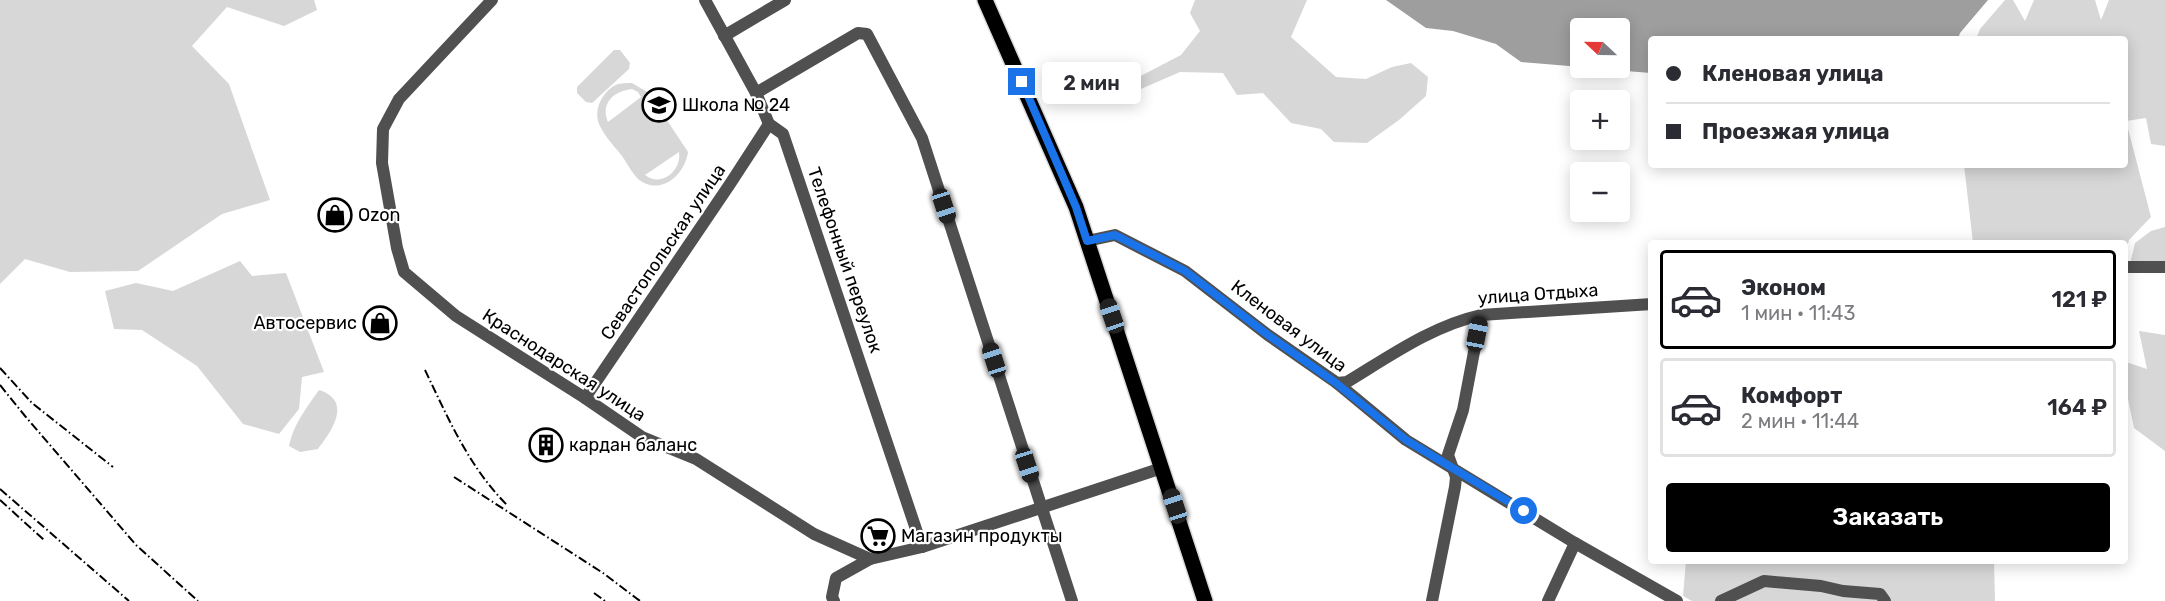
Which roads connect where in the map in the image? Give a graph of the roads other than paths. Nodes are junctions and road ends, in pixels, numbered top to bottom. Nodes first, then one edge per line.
1 (492, 0) edge
2 (705, 0) edge
3 (785, 0) edge
4 (985, 0) edge
5 (724, 36) junction
6 (756, 93) junction
7 (769, 124) junction
8 (1087, 241) junction
9 (2128, 267) edge
10 (2165, 267) edge
11 (1648, 304) edge
12 (1481, 315) junction
13 (1336, 383) junction
14 (585, 398) junction
15 (1452, 466) junction
16 (1162, 468) junction
17 (1041, 507) junction
18 (1575, 543) junction
19 (922, 547) junction
20 (870, 559) junction
21 (834, 601) edge
22 (1072, 601) edge
23 (1205, 601) edge
24 (1432, 601) edge
25 (1548, 601) edge
26 (1677, 601) edge
27 (1721, 601) edge
28 (1885, 601) edge

1 - 14 street, Краснодарская улица
2 - 5 street, Телефонный переулок
3 - 5 street
4 - 8 main road
5 - 6 street, Телефонный переулок
6 - 7 street, Телефонный переулок
6 - 17 street
7 - 14 street, Севастопольская улица
7 - 19 street, Телефонный переулок
8 - 13 street, Кленовая улица
8 - 16 main road
9 - 10 street
11 - 12 street, улица Отдыха
12 - 13 street, улица Отдыха
12 - 15 street
13 - 15 street, Кленовая улица
14 - 20 street, Краснодарская улица
15 - 18 street, Кленовая улица
15 - 24 street
16 - 17 street
16 - 23 main road
17 - 19 street
17 - 22 street
18 - 25 street
18 - 26 street, Кленовая улица
19 - 20 street
20 - 21 street
27 - 28 street

